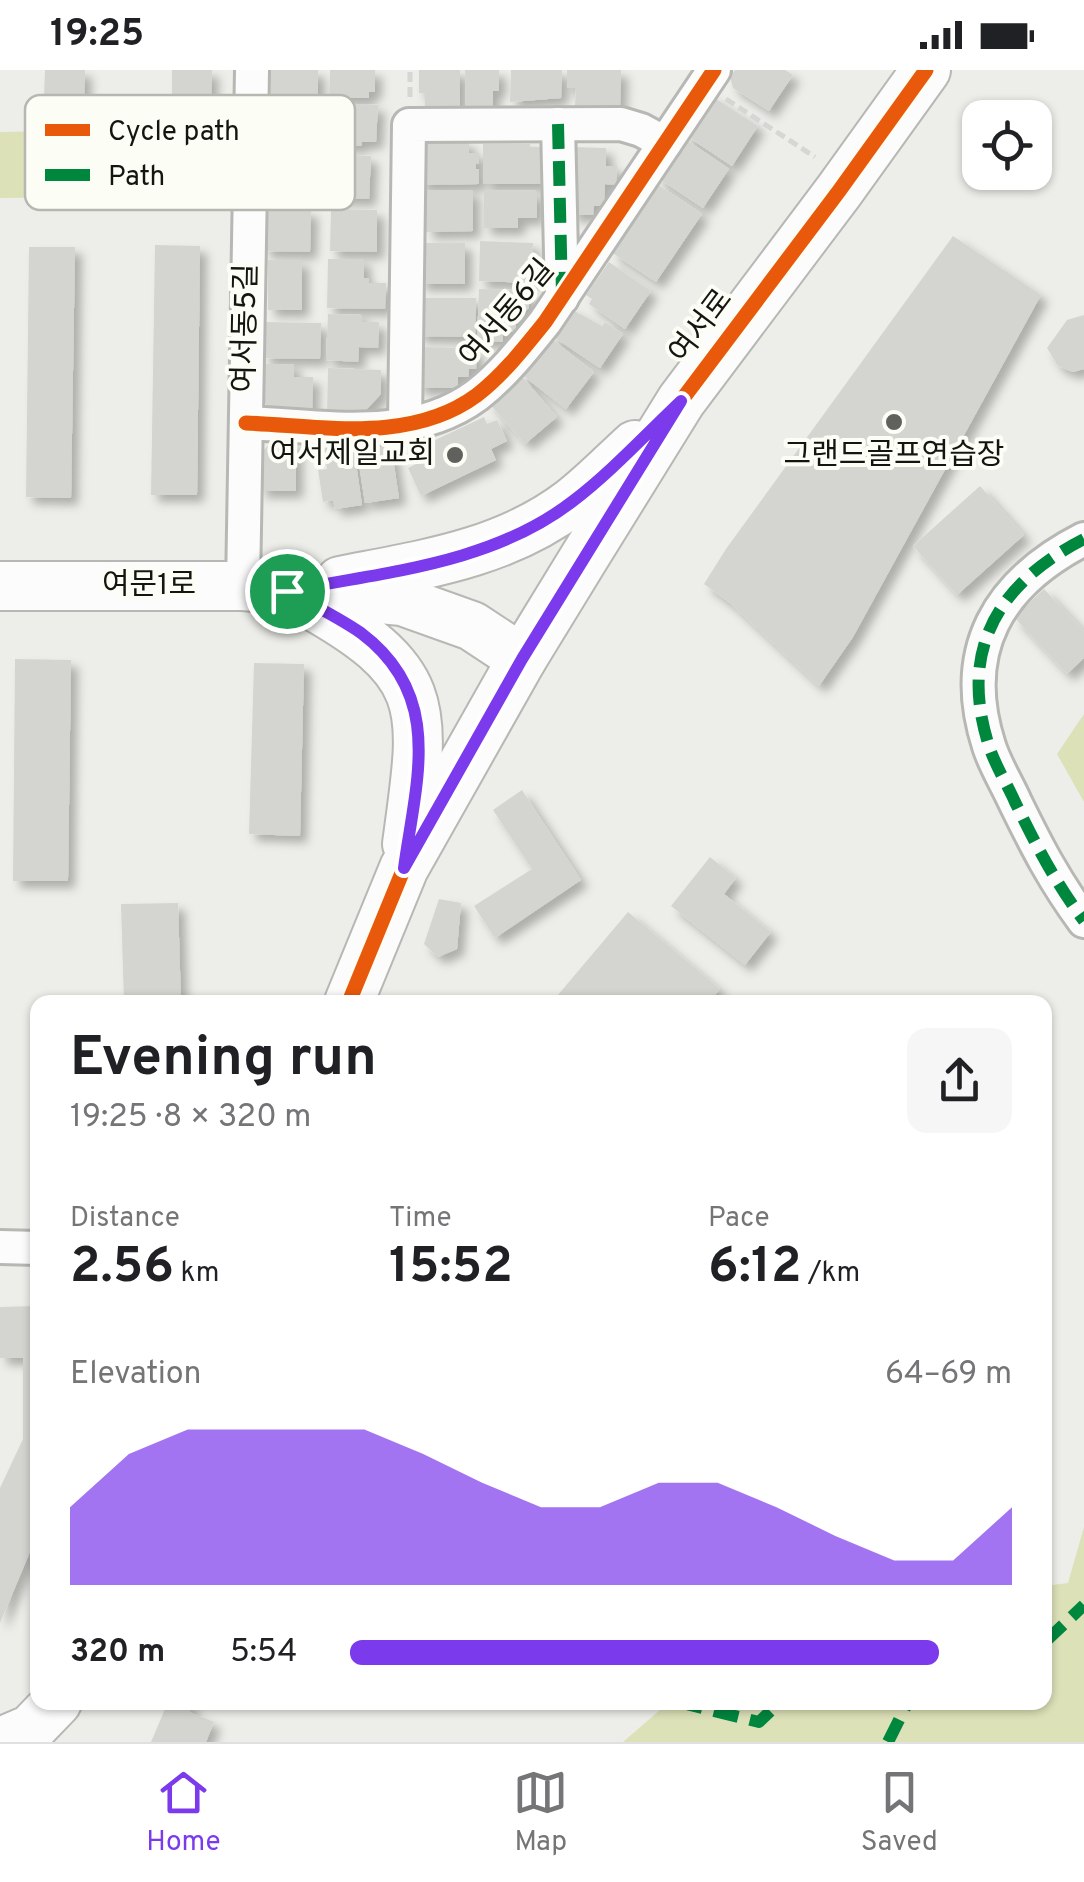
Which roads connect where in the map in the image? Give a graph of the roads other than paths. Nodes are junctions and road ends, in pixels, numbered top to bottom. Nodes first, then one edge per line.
1 (252, 70) edge
2 (891, 70) edge
3 (908, 70) edge
4 (926, 70) edge
5 (954, 70) edge
6 (709, 77) edge
7 (252, 95) edge
8 (881, 120) junction
9 (558, 124) junction
10 (665, 143) junction
11 (250, 210) edge
12 (562, 298) junction
13 (681, 401) junction
14 (246, 422) junction
15 (405, 424) junction
16 (1084, 540) edge
17 (0, 586) edge
18 (265, 588) junction
19 (522, 659) junction
20 (404, 868) junction
21 (1084, 922) edge
22 (353, 995) edge
23 (0, 1248) edge
24 (30, 1248) edge
25 (49, 1710) edge
26 (62, 1710) edge
27 (1, 1742) edge
28 (48, 1742) edge

1 - 7 street, 여서동5길
2 - 8 street, 여서로
3 - 8 street, 여서로
4 - 8 street, 여서로
5 - 8 street
6 - 10 street, 여서동6길
8 - 13 street, 여서로
9 - 10 street
9 - 12 street, 여서동6길
9 - 15 street
10 - 12 street, 여서동6길
11 - 14 street, 여서동5길
12 - 15 street, 여서동6길
13 - 18 street
13 - 19 street, 여서로
14 - 15 street, 여서동6길
14 - 18 street, 여서동5길
16 - 21 street
17 - 18 street, 여문1로
18 - 19 street, 여문1로
18 - 20 street
19 - 20 street, 여서로
20 - 22 street, 여서로
23 - 24 street
25 - 27 street
26 - 28 street

